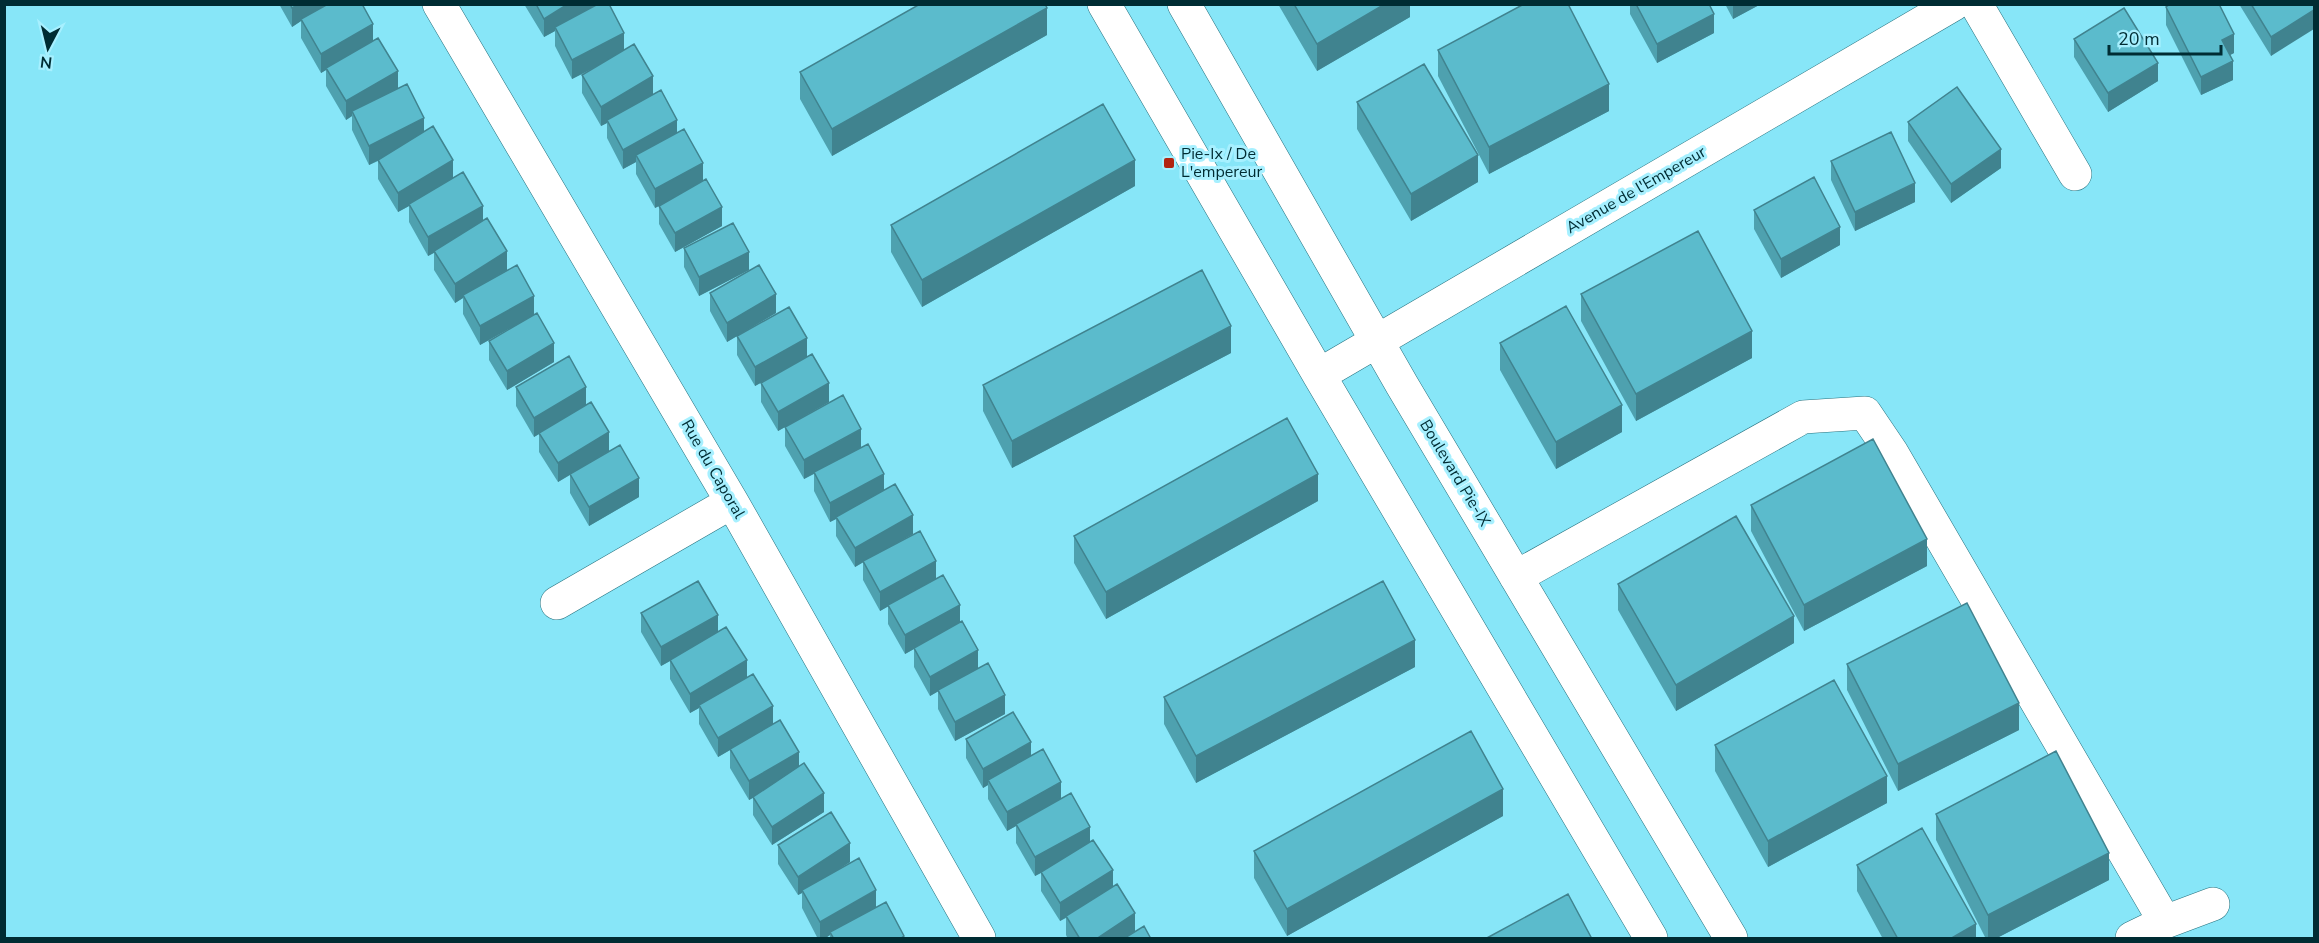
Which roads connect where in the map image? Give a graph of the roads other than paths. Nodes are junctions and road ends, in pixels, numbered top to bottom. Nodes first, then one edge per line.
1 (439, 4) edge
2 (1104, 4) edge
3 (1184, 4) edge
4 (1954, 4) edge
5 (1976, 4) edge
6 (2075, 174) dead end
7 (1377, 341) junction
8 (1318, 375) junction
9 (732, 501) junction
10 (1516, 576) junction
11 (557, 603) dead end
12 (2213, 904) dead end
13 (2165, 922) junction
14 (980, 939) edge
15 (1651, 939) edge
16 (1731, 939) edge
17 (2132, 939) edge

1 - 9 street, Rue du Caporal
2 - 8 street
3 - 7 street, Boulevard Pie-IX
4 - 7 street, Avenue de l'Empereur
5 - 6 street
7 - 8 street, Avenue de l'Empereur
7 - 10 street, Boulevard Pie-IX
8 - 15 street
9 - 11 street
9 - 14 street, Rue du Caporal
10 - 13 street
10 - 16 street, Boulevard Pie-IX
12 - 13 street
13 - 17 street

